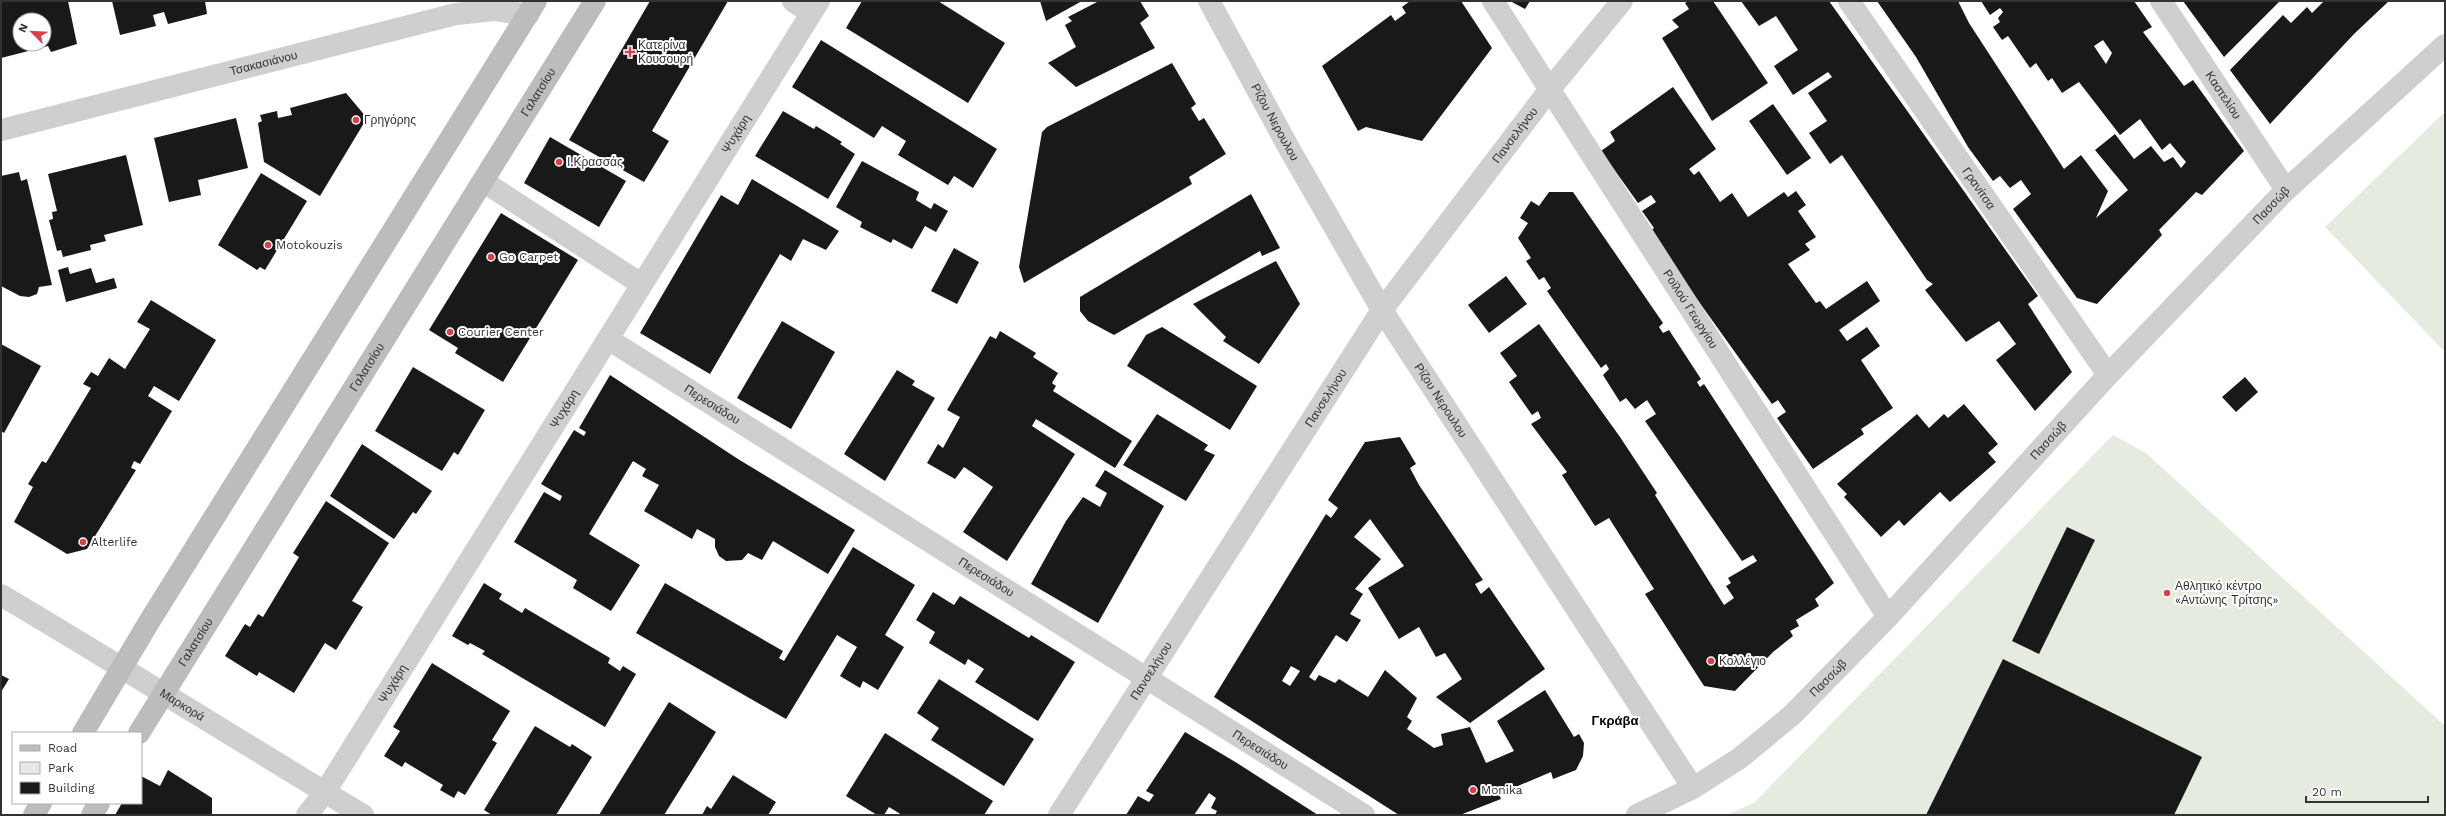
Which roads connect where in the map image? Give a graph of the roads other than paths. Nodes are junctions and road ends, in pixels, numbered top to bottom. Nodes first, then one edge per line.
1 (595, 1) edge
2 (793, 1) edge
3 (1209, 1) edge
4 (1493, 1) edge
5 (1622, 1) edge
6 (1849, 1) edge
7 (2161, 1) edge
8 (815, 7) edge
9 (532, 8) edge
10 (2445, 45) edge
11 (1550, 89) junction
12 (1, 130) edge
13 (484, 182) junction
14 (2286, 190) junction
15 (641, 284) junction
16 (1382, 310) junction
17 (608, 339) junction
18 (2108, 375) junction
19 (1, 595) edge
20 (1888, 617) junction
21 (122, 666) junction
22 (1146, 678) junction
23 (162, 694) junction
24 (84, 732) edge
25 (140, 732) edge
26 (1693, 788) junction
27 (325, 792) junction
28 (40, 804) edge
29 (98, 804) edge
30 (34, 815) edge
31 (92, 815) edge
32 (307, 815) edge
33 (364, 815) edge
34 (1059, 815) edge
35 (1364, 815) edge
36 (1637, 815) edge

1 - 13 main road, Γαλατσίου
2 - 8 street
3 - 16 street, Ρίζου Νερουλου
4 - 11 street, Ροϊλού Γεωργίου
5 - 11 street, Πανσελήνου
6 - 18 street, Γρανίτσα
7 - 14 street, Καστελίου
8 - 15 street, Ψυχάρη
9 - 12 street, Τσακασιάνου
9 - 21 main road
10 - 14 street, Πασσώβ
11 - 16 street, Πανσελήνου
11 - 20 street, Ροϊλού Γεωργίου
13 - 15 street
13 - 23 main road, Γαλατσίου
14 - 18 street, Πασσώβ
15 - 17 street, Ψυχάρη
16 - 22 street, Πανσελήνου
16 - 26 street, Ρίζου Νερουλου
17 - 22 street, Περεσιάδου
17 - 27 street, Ψυχάρη
18 - 20 street, Πασσώβ
19 - 21 street, Μαρκορά
20 - 26 street, Πασσώβ
21 - 23 street, Μαρκορά
21 - 24 main road
22 - 34 street, Πανσελήνου
22 - 35 street, Περεσιάδου
23 - 25 main road, Γαλατσίου
23 - 27 street, Μαρκορά
26 - 36 street, Πασσώβ
27 - 32 street, Ψυχάρη
27 - 33 street, Μαρκορά
28 - 30 main road
29 - 31 main road

